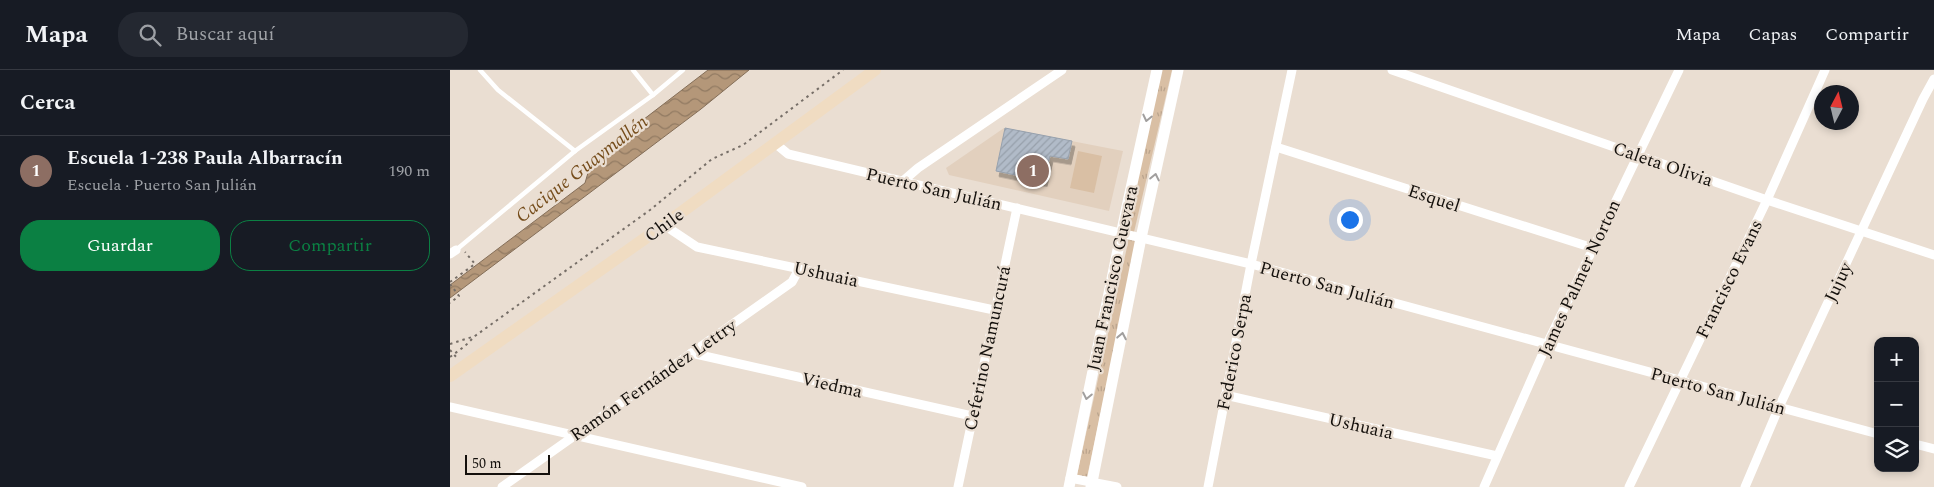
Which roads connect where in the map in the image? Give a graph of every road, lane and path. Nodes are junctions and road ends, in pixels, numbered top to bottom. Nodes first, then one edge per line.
1 (480, 70) edge
2 (633, 70) edge
3 (683, 70) edge
4 (843, 70) edge
5 (875, 70) edge
6 (1062, 70) edge
7 (1158, 70) edge
8 (1178, 70) edge
9 (1292, 70) edge
10 (1392, 70) edge
11 (1679, 70) edge
12 (1825, 70) edge
13 (1934, 78) edge
14 (653, 95) junction
15 (776, 144) junction
16 (1276, 147) junction
17 (575, 151) junction
18 (1638, 155) junction
19 (904, 181) junction
20 (1767, 200) junction
21 (1017, 208) junction
22 (664, 225) junction
23 (1862, 231) junction
24 (1122, 233) junction
25 (1142, 238) junction
26 (1593, 248) junction
27 (454, 250) edge
28 (1934, 255) edge
29 (1251, 264) junction
30 (799, 269) junction
31 (450, 284) edge
32 (450, 303) edge
33 (994, 310) junction
34 (474, 336) junction
35 (450, 344) edge
36 (1547, 344) junction
37 (691, 353) junction
38 (450, 357) edge
39 (450, 376) edge
40 (1680, 380) junction
41 (1225, 395) junction
42 (450, 407) edge
43 (1779, 408) junction
44 (972, 416) junction
45 (1874, 433) edge
46 (574, 436) junction
47 (1919, 445) edge
48 (1934, 449) edge
49 (1497, 456) junction
50 (1070, 482) edge
51 (1092, 484) edge
52 (502, 487) edge
53 (802, 487) edge
54 (958, 487) edge
55 (1117, 487) edge
56 (1208, 487) edge
57 (1484, 487) edge
58 (1629, 487) edge
59 (1745, 487) edge

1 - 17 lane
2 - 14 lane
3 - 14 lane
4 - 34 path
5 - 15 main road, Chile
6 - 19 street
7 -> 24 street, Juan Francisco Guevara
25 -> 8 street, Juan Francisco Guevara
9 - 16 street, Federico Serpa
10 - 18 street, Caleta Olivia
11 - 18 street, James Palmer Norton
12 - 20 street, Francisco Evans
13 - 23 street, Jujuy
14 - 17 lane
15 - 19 street, Puerto San Julián
15 - 22 main road, Chile
16 - 26 street, Esquel
16 - 29 street, Federico Serpa
17 - 27 lane
18 - 20 street, Caleta Olivia
18 - 26 street, James Palmer Norton
19 - 21 street, Puerto San Julián
20 - 23 street, Caleta Olivia
20 - 40 street, Francisco Evans
21 - 24 street, Puerto San Julián
21 - 33 street, Ceferino Namuncurá
22 - 30 street, Ushuaia
22 - 39 main road, Chile
23 - 28 street, Caleta Olivia
23 - 43 street, Jujuy
24 - 25 street, Puerto San Julián
24 -> 50 street, Juan Francisco Guevara
25 - 29 street, Puerto San Julián
51 -> 25 street, Juan Francisco Guevara
26 - 36 street, James Palmer Norton
27 - 31 path
29 - 36 street, Puerto San Julián
29 - 41 street, Federico Serpa
30 - 33 street, Ushuaia
30 - 37 street, Ramón Fernández Lettry
31 - 32 path
33 - 44 street, Ceferino Namuncurá
34 - 35 path
34 - 38 path
36 - 40 street, Puerto San Julián
36 - 49 street, James Palmer Norton
37 - 44 street, Viedma
37 - 46 street, Ramón Fernández Lettry
40 - 43 street, Puerto San Julián
40 - 58 street, Francisco Evans
41 - 49 street, Ushuaia
41 - 56 street, Federico Serpa
42 - 46 street
43 - 45 street, Puerto San Julián
43 - 59 street, Jujuy
44 - 54 street, Ceferino Namuncurá
46 - 52 street, Ramón Fernández Lettry
46 - 53 street
47 - 48 street
49 - 57 street, James Palmer Norton
50 - 51 street
51 - 55 street

